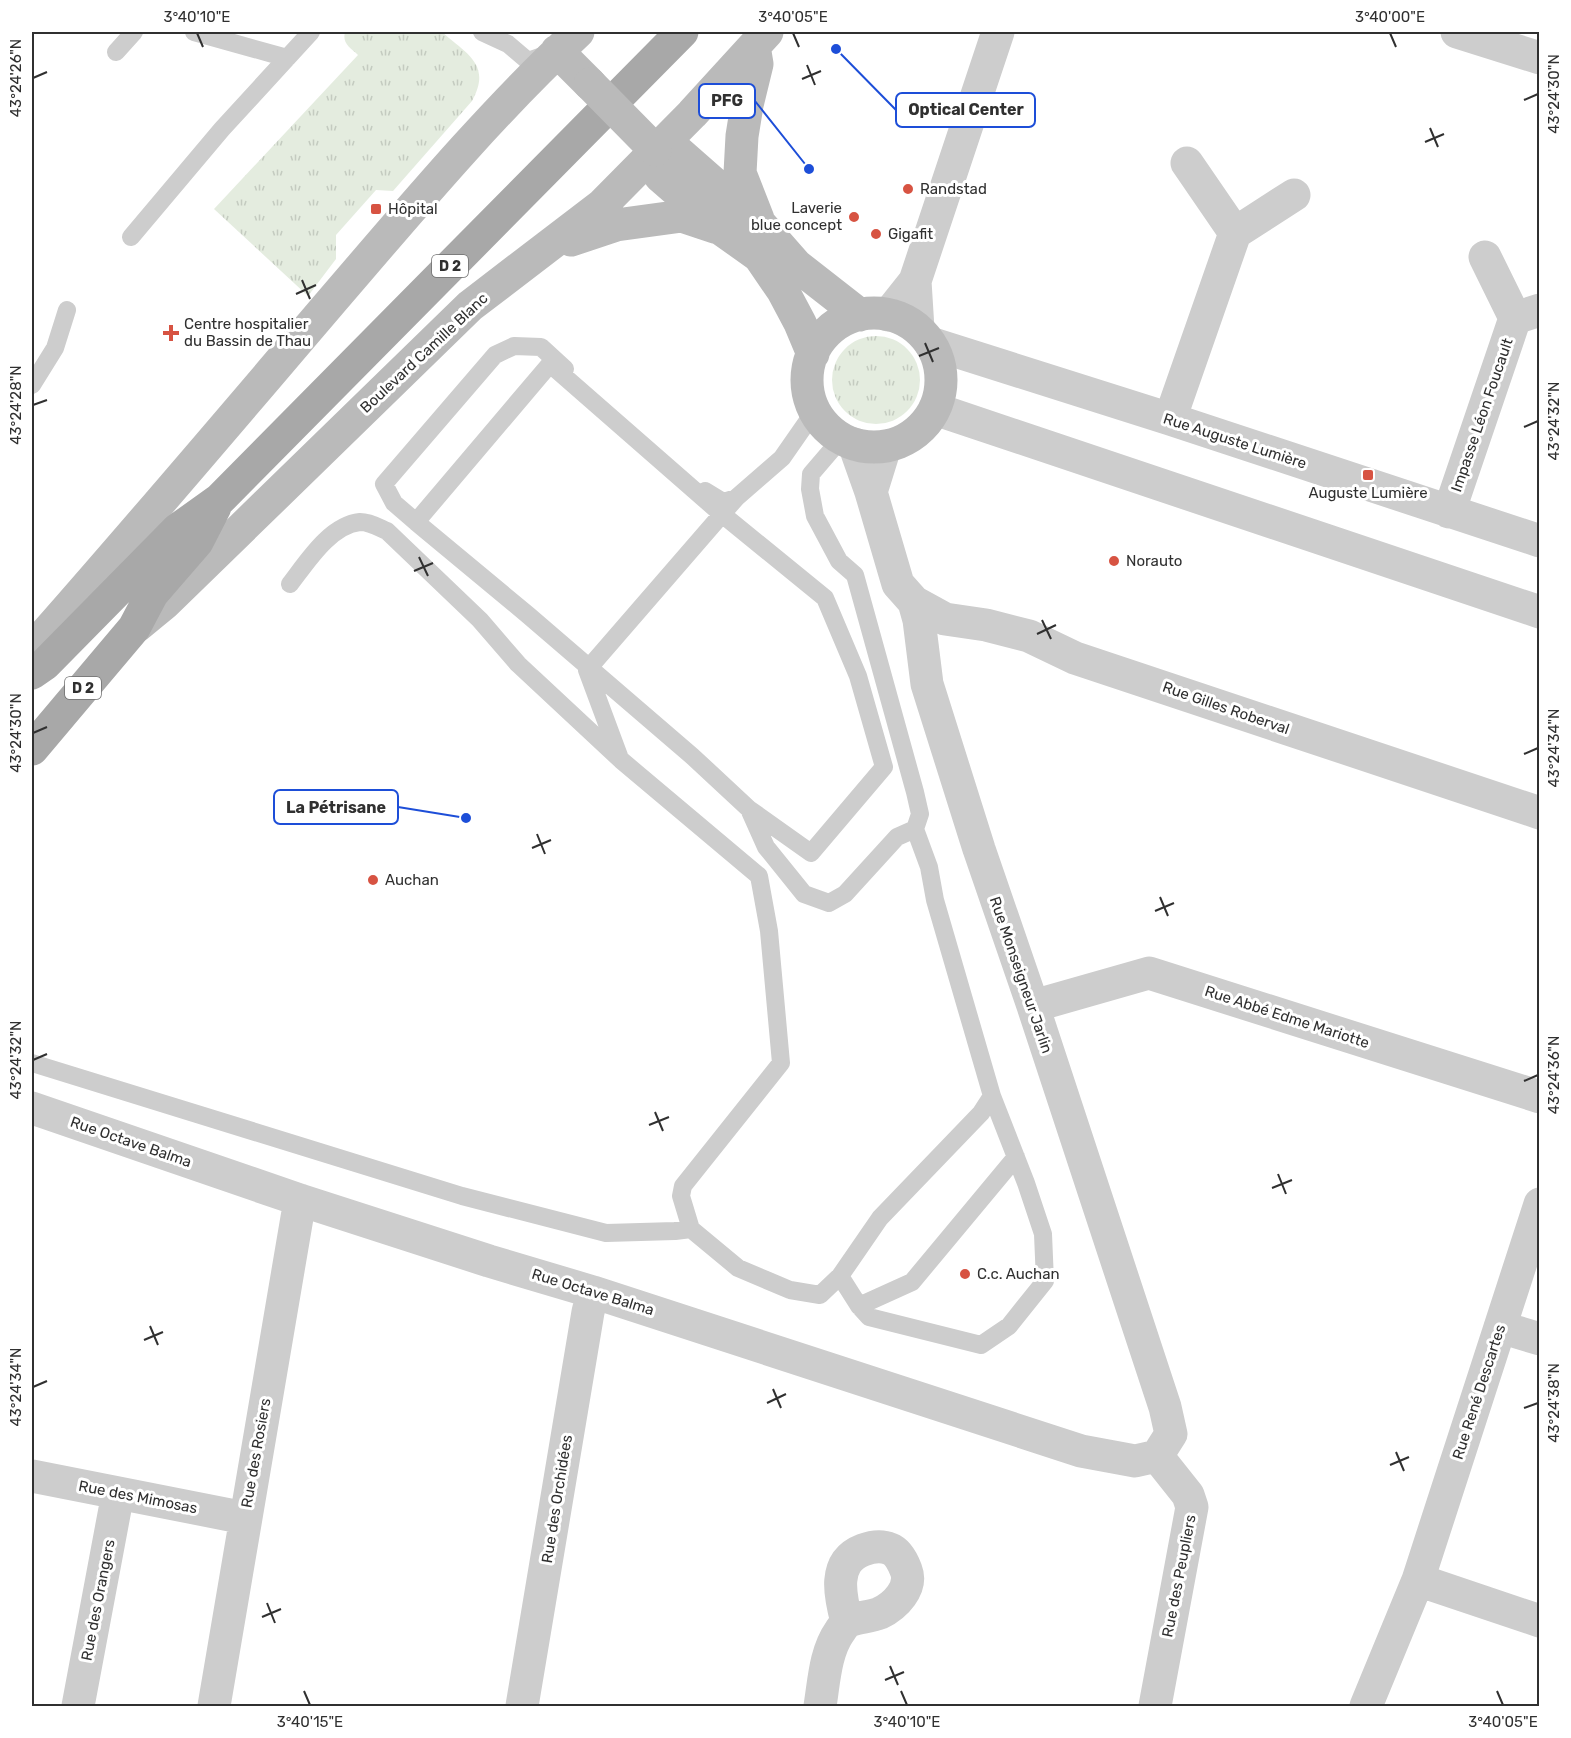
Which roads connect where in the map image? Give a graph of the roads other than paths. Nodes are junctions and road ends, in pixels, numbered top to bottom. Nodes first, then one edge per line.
1 (134, 32) edge
2 (194, 32) edge
3 (311, 32) edge
4 (482, 32) edge
5 (682, 32) edge
6 (998, 32) edge
7 (1457, 32) edge
8 (510, 38) edge
9 (565, 38) edge
10 (761, 39) edge
11 (116, 52) dead end
12 (287, 58) junction
13 (1539, 58) edge
14 (655, 150) junction
15 (1187, 163) dead end
16 (1294, 195) dead end
17 (760, 224) junction
18 (721, 229) junction
19 (1235, 233) junction
20 (131, 237) dead end
21 (544, 251) junction
22 (1485, 257) dead end
23 (915, 281) junction
24 (67, 310) dead end
25 (1527, 314) edge
26 (874, 315) junction
27 (924, 336) junction
28 (813, 354) junction
29 (32, 385) edge
30 (934, 409) junction
31 (814, 412) junction
32 (1170, 419) junction
33 (860, 443) junction
34 (736, 498) junction
35 (219, 500) junction
36 (1449, 512) junction
37 (416, 522) junction
38 (1539, 541) edge
39 (290, 584) dead end
40 (914, 602) junction
41 (1539, 612) edge
42 (134, 628) junction
43 (32, 650) edge
44 (32, 672) edge
45 (32, 749) edge
46 (621, 760) junction
47 (749, 809) junction
48 (1539, 813) edge
49 (915, 829) junction
50 (1033, 1006) junction
51 (32, 1063) edge
52 (992, 1096) junction
53 (1539, 1097) edge
54 (32, 1108) edge
55 (1016, 1157) junction
56 (300, 1200) junction
57 (1539, 1204) edge
58 (691, 1229) junction
59 (840, 1276) junction
60 (593, 1292) junction
61 (859, 1306) junction
62 (1500, 1327) junction
63 (1539, 1339) edge
64 (1157, 1456) junction
65 (32, 1476) edge
66 (118, 1493) junction
67 (245, 1518) junction
68 (1418, 1580) junction
69 (1539, 1621) edge
70 (847, 1622) dead end
71 (78, 1707) edge
72 (214, 1707) edge
73 (522, 1707) edge
74 (820, 1707) edge
75 (1155, 1707) edge
76 (1366, 1707) edge

1 - 11 lane
2 - 12 lane
3 - 12 lane
4 - 8 lane
5 - 35 main road, Boulevard Camille Blanc / D 2
6 - 23 street
7 - 13 street
8 - 9 lane
9 - 14 street, bridge
9 - 43 street
10 - 14 street, Boulevard Camille Blanc
10 - 17 street
12 - 20 lane
14 - 17 street
14 - 18 street
14 - 21 street, Boulevard Camille Blanc
15 - 19 street
16 - 19 street
17 - 26 street
18 - 21 street
18 - 28 street
19 - 32 street
21 - 42 street, Boulevard Camille Blanc
22 - 25 street, Impasse Léon Foucault
23 - 26 street
23 - 27 street
24 - 29 lane
25 - 36 street, Impasse Léon Foucault
26 - 27 street
26 - 28 street
27 - 30 street
27 - 32 street, Rue Auguste Lumière
28 - 31 street
30 - 33 street
30 - 41 street
31 - 33 street
31 - 34 lane
32 - 36 street, Rue Auguste Lumière
33 - 40 street, Rue Monseigneur Jarlin
33 - 49 lane
34 - 37 lane
34 - 46 lane
35 - 42 main road, Boulevard Camille Blanc / D 2
35 - 44 main road, Boulevard Camille Blanc / D 2
36 - 38 street, Rue Auguste Lumière
37 - 47 lane
37 - 47 lane
39 - 46 lane
40 - 48 street, Rue Gilles Roberval
40 - 50 street, Rue Monseigneur Jarlin
42 - 45 main road, Boulevard Camille Blanc / D 2
46 - 58 lane
47 - 49 lane
49 - 52 lane
50 - 53 street, Rue Abbé Edme Mariotte
50 - 64 street, Rue Monseigneur Jarlin
51 - 58 lane
52 - 55 lane
52 - 59 lane
54 - 56 street, Rue Octave Balma
55 - 61 lane
55 - 61 lane
56 - 60 street, Rue Octave Balma
56 - 67 street, Rue des Rosiers
57 - 62 street, Rue René Descartes
58 - 59 lane
59 - 61 lane
60 - 64 street, Rue Octave Balma
60 - 73 street, Rue des Orchidées
62 - 63 street
62 - 68 street, Rue René Descartes
64 - 75 street, Rue des Peupliers
65 - 66 street, Rue des Mimosas
66 - 67 street, Rue des Mimosas
66 - 71 street, Rue des Orangers
67 - 72 street, Rue des Rosiers
68 - 69 street
68 - 76 street, Rue René Descartes
70 - 74 street

